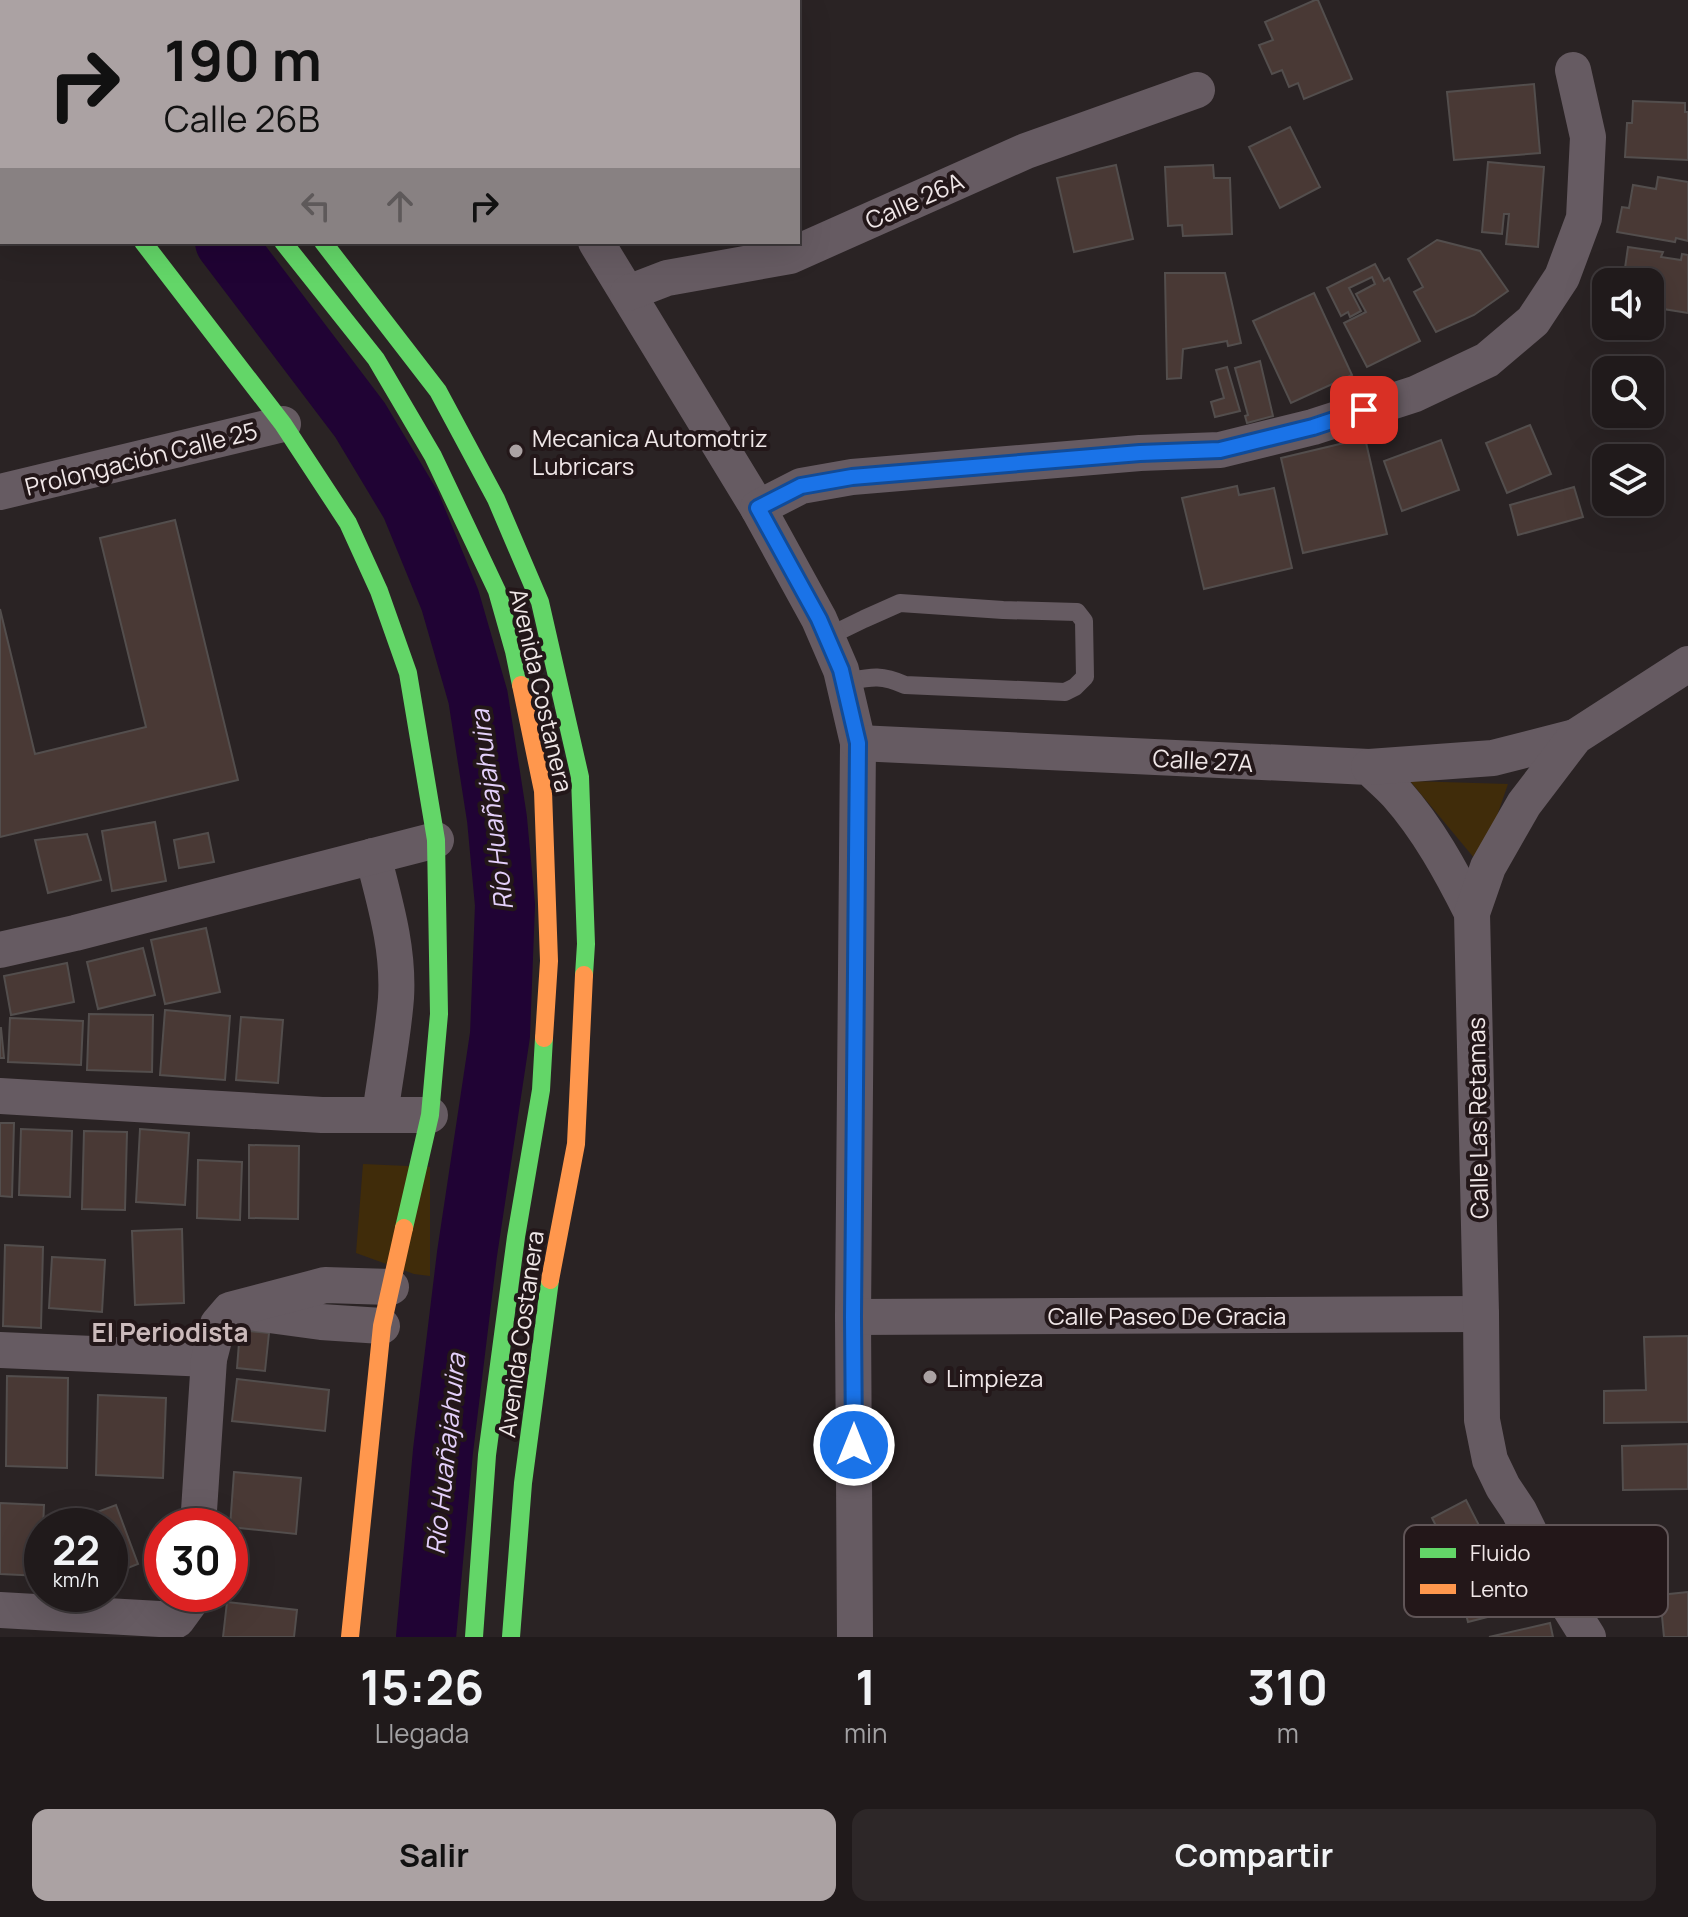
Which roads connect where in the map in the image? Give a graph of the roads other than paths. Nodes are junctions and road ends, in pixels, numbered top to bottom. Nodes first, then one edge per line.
1 (1573, 70) dead end
2 (1197, 90) dead end
3 (146, 244) edge
4 (285, 244) edge
5 (325, 244) edge
6 (597, 244) edge
7 (628, 293) junction
8 (283, 424) junction
9 (0, 492) edge
10 (758, 508) junction
11 (827, 637) junction
12 (1688, 664) edge
13 (845, 682) junction
14 (1575, 737) junction
15 (858, 743) junction
16 (1369, 767) junction
17 (436, 840) junction
18 (373, 856) junction
19 (1472, 913) junction
20 (0, 950) edge
21 (0, 1096) edge
22 (380, 1115) junction
23 (430, 1115) junction
24 (391, 1287) junction
25 (230, 1310) junction
26 (1481, 1314) junction
27 (853, 1317) junction
28 (382, 1326) junction
29 (0, 1350) edge
30 (209, 1359) junction
31 (199, 1508) edge
32 (1526, 1525) edge
33 (0, 1610) edge
34 (183, 1612) edge
35 (1575, 1617) edge
36 (350, 1637) edge
37 (474, 1637) edge
38 (511, 1637) edge
39 (855, 1637) edge
40 (1588, 1637) edge

1 - 10 street
2 - 7 street, Calle 26A
3 - 8 main road
4 - 37 main road, Avenida Costanera
5 - 38 main road, Avenida Costanera
6 - 7 street
7 - 10 street
8 - 9 street, Prolongación Calle 25
8 - 17 main road
10 - 11 street
11 - 13 street
11 - 13 lane
12 - 14 street, Calle Las Retamas
13 - 15 street
14 - 16 street, Calle 27A
14 - 19 street, Calle Las Retamas
15 - 16 street, Calle 27A
15 - 27 street
16 - 19 street
17 - 18 street
17 - 23 main road
18 - 20 street
18 - 22 street
19 - 26 street, Calle Las Retamas
21 - 22 street
22 - 23 street
23 - 24 main road
24 - 25 street
24 - 28 main road
25 - 28 street
25 - 30 street
26 - 27 street, Calle Paseo De Gracia
26 - 32 street, Calle Las Retamas
27 - 39 street
28 - 36 main road
29 - 30 street
30 - 31 street
33 - 34 street
35 - 40 street, Calle Las Retamas

